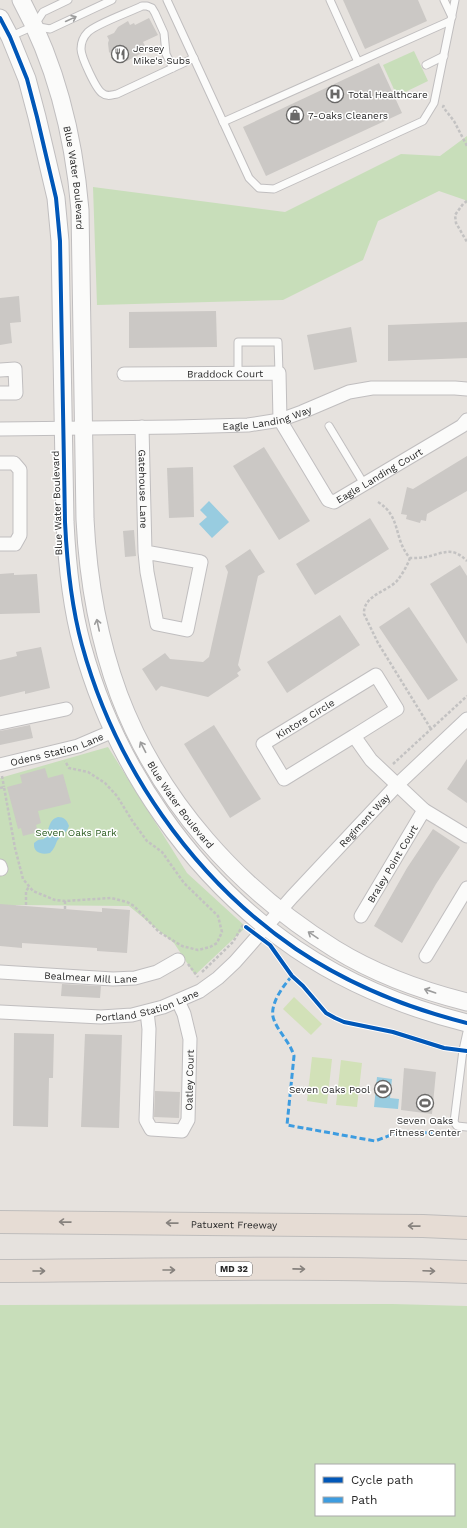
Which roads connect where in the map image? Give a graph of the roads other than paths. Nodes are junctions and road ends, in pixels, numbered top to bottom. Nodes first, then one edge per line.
1 (21, 0) edge
2 (68, 0) edge
3 (112, 0) edge
4 (167, 0) edge
5 (330, 0) edge
6 (444, 0) edge
7 (455, 0) edge
8 (0, 18) edge
9 (451, 19) junction
10 (34, 26) junction
11 (5, 36) edge
12 (444, 56) junction
13 (194, 58) junction
14 (358, 62) junction
15 (426, 65) dead end
16 (173, 68) junction
17 (223, 122) junction
18 (0, 370) edge
19 (238, 373) junction
20 (279, 373) junction
21 (124, 374) dead end
22 (467, 389) edge
23 (0, 393) edge
24 (280, 420) junction
25 (467, 420) edge
26 (142, 426) junction
27 (329, 426) dead end
28 (63, 428) junction
29 (83, 428) junction
30 (0, 429) edge
31 (0, 463) edge
32 (364, 484) junction
33 (0, 544) edge
34 (145, 552) junction
35 (66, 709) dead end
36 (467, 719) edge
37 (0, 723) edge
38 (113, 731) junction
39 (354, 736) junction
40 (1, 770) edge
41 (397, 785) junction
42 (424, 810) junction
43 (467, 836) edge
44 (467, 888) edge
45 (280, 910) junction
46 (361, 916) dead end
47 (266, 926) junction
48 (426, 956) dead end
49 (181, 959) road end
50 (0, 972) edge
51 (178, 1001) junction
52 (467, 1002) edge
53 (0, 1012) edge
54 (147, 1012) junction
55 (467, 1023) edge
56 (467, 1032) edge
57 (464, 1062) edge
58 (467, 1127) edge
59 (0, 1219) edge
60 (0, 1222) edge
61 (40, 1222) junction
62 (467, 1228) edge
63 (0, 1271) edge
64 (467, 1272) edge

1 - 10 street, Blue Water Boulevard
2 - 10 lane
10 -> 3 lane
4 - 13 lane
5 - 14 lane
6 - 9 lane
7 - 9 lane
8 - 11 street, Blue Water Boulevard
9 - 12 lane
9 - 14 lane
10 - 11 lane
10 - 29 street, Blue Water Boulevard
11 - 28 street, Blue Water Boulevard
12 - 15 lane
12 - 17 lane
13 - 16 lane
13 - 17 lane
14 - 17 lane
16 - 16 lane
18 - 23 street
19 - 20 street, Braddock Court
19 - 20 lane
19 - 21 street, Braddock Court
20 - 24 street
22 - 24 street, Eagle Landing Way
24 - 26 street, Eagle Landing Way
24 - 32 street, Eagle Landing Court
25 - 32 street, Eagle Landing Court
26 - 29 street, Eagle Landing Way
26 - 34 street, Gatehouse Lane
27 - 32 lane
28 - 29 street, Eagle Landing Way
28 - 30 street, Eagle Landing Way
28 - 38 street, Blue Water Boulevard
45 -> 29 street, Blue Water Boulevard
31 - 33 street
34 - 34 street, Gatehouse Lane
35 - 37 street
36 - 41 street, Regiment Way
38 - 40 street, Odens Station Lane
38 - 47 street, Blue Water Boulevard
39 - 39 street, Kintore Circle
39 - 41 street
41 - 42 street
41 - 45 street, Regiment Way
42 - 43 street
42 - 46 street, Braley Point Court
44 - 48 street
45 - 47 street, Regiment Way
52 -> 45 street, Blue Water Boulevard
47 - 51 street, Portland Station Lane
47 - 55 street, Blue Water Boulevard
49 - 50 street, Bealmear Mill Lane
51 - 54 street, Portland Station Lane
51 - 54 street, Oatley Court
53 - 54 street, Portland Station Lane
56 - 57 lane
57 - 58 lane
59 - 61 highway
60 - 61 highway, Patuxent Freeway
62 -> 61 highway, Patuxent Freeway
63 -> 64 highway, MD 32

